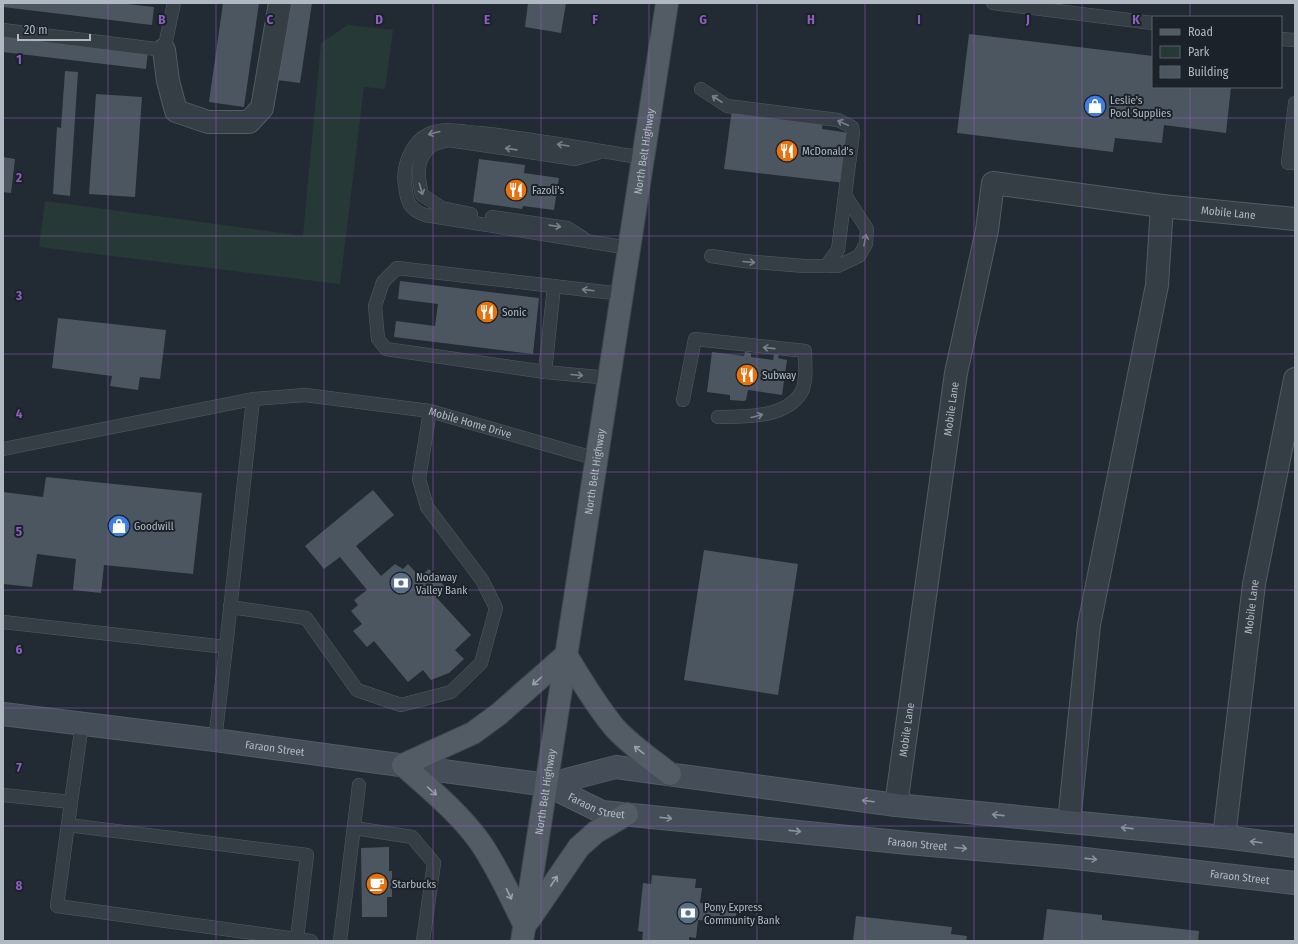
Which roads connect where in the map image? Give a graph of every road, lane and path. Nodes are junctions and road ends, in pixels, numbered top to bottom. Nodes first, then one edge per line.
1 (174, 3) edge
2 (280, 3) edge
3 (667, 3) edge
4 (993, 3) edge
5 (1152, 23) edge
6 (3, 30) edge
7 (1282, 39) edge
8 (1295, 40) edge
9 (164, 50) junction
10 (701, 89) dead end
11 (1295, 103) edge
12 (643, 158) junction
13 (1295, 163) edge
14 (845, 195) junction
15 (1162, 206) junction
16 (1295, 219) edge
17 (629, 248) junction
18 (711, 256) dead end
19 (826, 266) junction
20 (554, 286) junction
21 (622, 294) junction
22 (545, 372) junction
23 (609, 378) junction
24 (1295, 379) edge
25 (253, 398) junction
26 (683, 400) dead end
27 (430, 411) junction
28 (718, 418) dead end
29 (3, 449) edge
30 (597, 459) junction
31 (230, 607) junction
32 (3, 622) edge
33 (226, 647) junction
34 (566, 655) junction
35 (3, 714) edge
36 (82, 724) junction
37 (215, 740) junction
38 (403, 765) junction
39 (670, 774) junction
40 (359, 785) dead end
41 (546, 785) junction
42 (3, 795) edge
43 (71, 802) junction
44 (896, 805) junction
45 (627, 814) junction
46 (1069, 822) junction
47 (68, 825) junction
48 (354, 828) junction
49 (1224, 838) junction
50 (1295, 846) edge
51 (1295, 884) edge
52 (523, 933) edge
53 (297, 939) junction
54 (311, 941) edge
55 (340, 941) edge
56 (423, 941) edge

1 - 9 lane
2 - 9 street
3 - 12 main road, North Belt Highway
4 - 5 lane
6 - 9 lane
7 - 8 lane
14 -> 10 lane
11 - 13 lane
12 - 17 main road, North Belt Highway
12 -> 17 lane
14 - 19 lane
19 -> 14 lane
15 - 16 street, Mobile Lane
15 - 44 street, Mobile Lane
15 - 46 street
17 - 21 main road, North Belt Highway
18 -> 19 lane
21 -> 20 lane
20 - 22 lane
20 - 22 lane
21 - 23 main road, North Belt Highway
22 -> 23 lane
23 - 30 main road, North Belt Highway
24 - 49 street, Mobile Lane
25 - 27 lane, Mobile Home Drive
25 - 29 lane, Mobile Home Drive
25 - 31 lane
28 -> 26 lane
27 - 30 lane, Mobile Home Drive
27 - 31 lane
30 - 34 main road, North Belt Highway
31 - 33 lane
32 - 33 lane
33 - 37 lane
34 -> 38 main road
39 -> 34 main road
34 - 41 main road, North Belt Highway
35 - 36 main road, Faraon Street
36 - 37 main road, Faraon Street
36 - 43 lane
37 - 38 main road, Faraon Street
38 - 41 main road, Faraon Street
38 -> 52 main road
39 - 41 main road, Faraon Street
44 -> 39 main road, Faraon Street
40 - 48 lane
41 - 45 main road, Faraon Street
41 - 52 main road, North Belt Highway
42 - 43 lane
43 - 47 lane
46 -> 44 main road, Faraon Street
45 -> 51 main road, Faraon Street
52 -> 45 main road
49 -> 46 main road, Faraon Street
47 - 53 lane
47 - 53 lane
48 - 55 lane
48 - 56 lane
50 -> 49 main road, Faraon Street
53 - 54 lane

